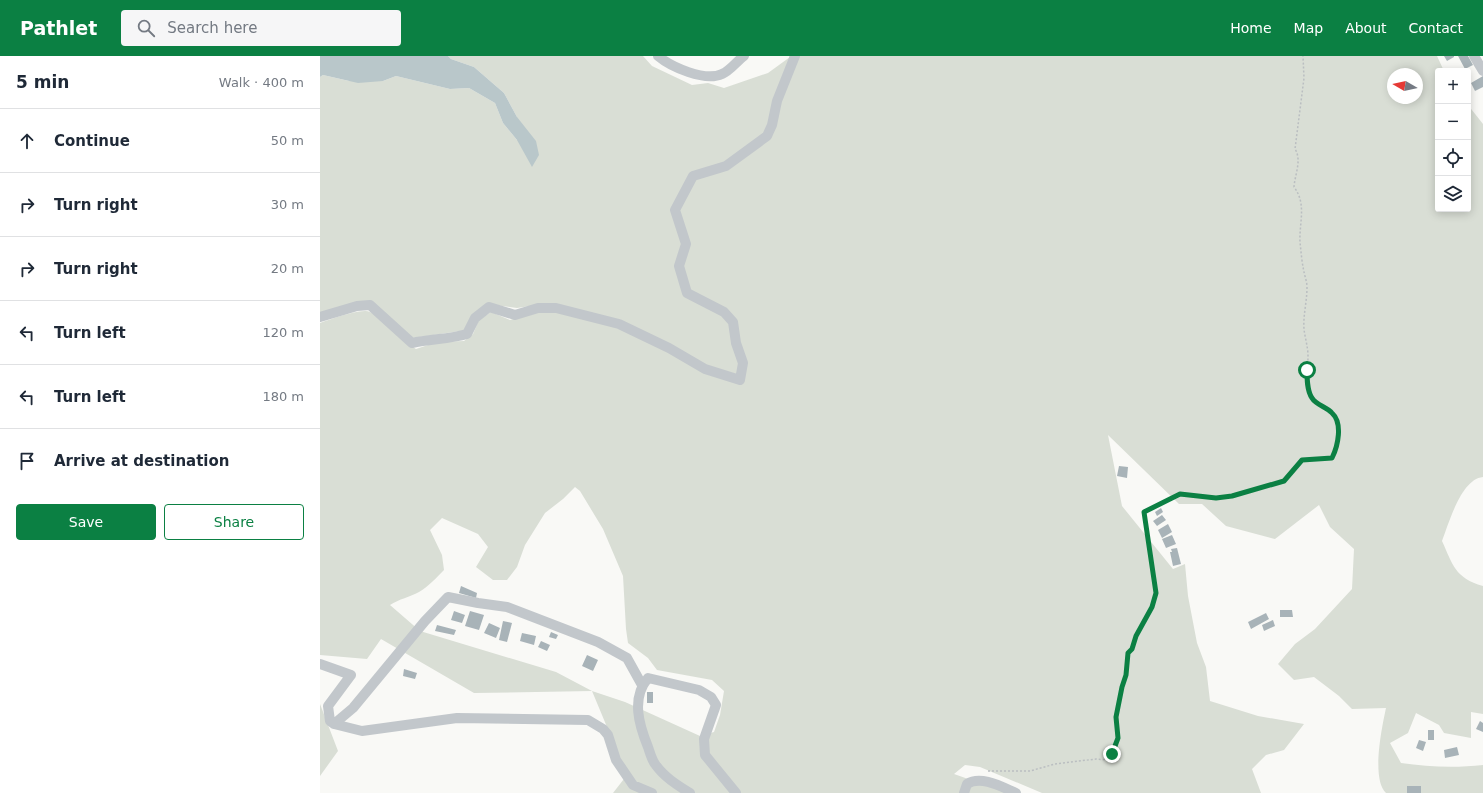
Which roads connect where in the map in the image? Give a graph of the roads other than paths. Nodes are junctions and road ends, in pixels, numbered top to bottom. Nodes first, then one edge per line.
1 (658, 56) edge
2 (744, 56) edge
3 (795, 56) edge
4 (1474, 56) edge
5 (1483, 72) edge
6 (320, 317) edge
7 (320, 664) edge
8 (642, 685) junction
9 (334, 724) junction
10 (652, 793) edge
11 (690, 793) edge
12 (736, 793) edge
13 (964, 793) edge
14 (1016, 793) edge

1 - 2 street
3 - 6 street
4 - 5 street
7 - 9 street
8 - 9 street
8 - 11 street
8 - 12 street
9 - 10 street
13 - 14 street

